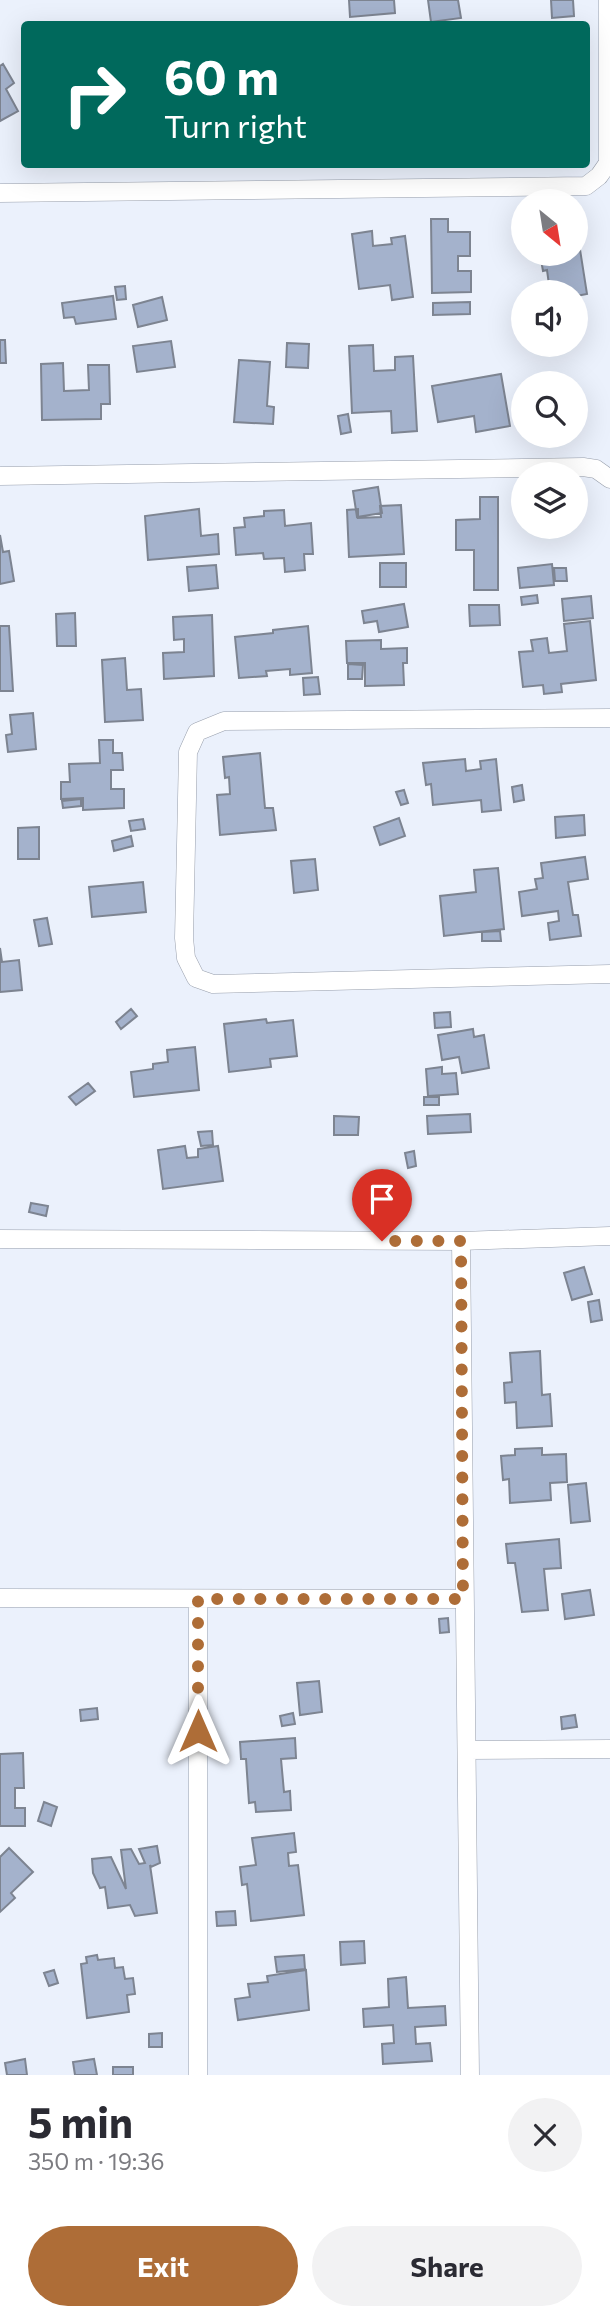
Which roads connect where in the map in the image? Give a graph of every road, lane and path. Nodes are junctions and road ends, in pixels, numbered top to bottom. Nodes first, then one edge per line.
1 (608, 0) edge
2 (0, 193) edge
3 (0, 476) edge
4 (610, 479) edge
5 (610, 718) edge
6 (610, 974) edge
7 (610, 1236) edge
8 (0, 1239) edge
9 (461, 1241) junction
10 (0, 1598) edge
11 (198, 1599) junction
12 (463, 1599) junction
13 (610, 1748) edge
14 (467, 1750) junction
15 (198, 2075) edge
16 (470, 2075) edge

1 - 2 street
3 - 4 street
5 - 6 street
7 - 9 street
8 - 9 street
9 - 12 street
10 - 11 street
11 - 12 street
11 - 15 street
12 - 14 street
13 - 14 street
14 - 16 street

